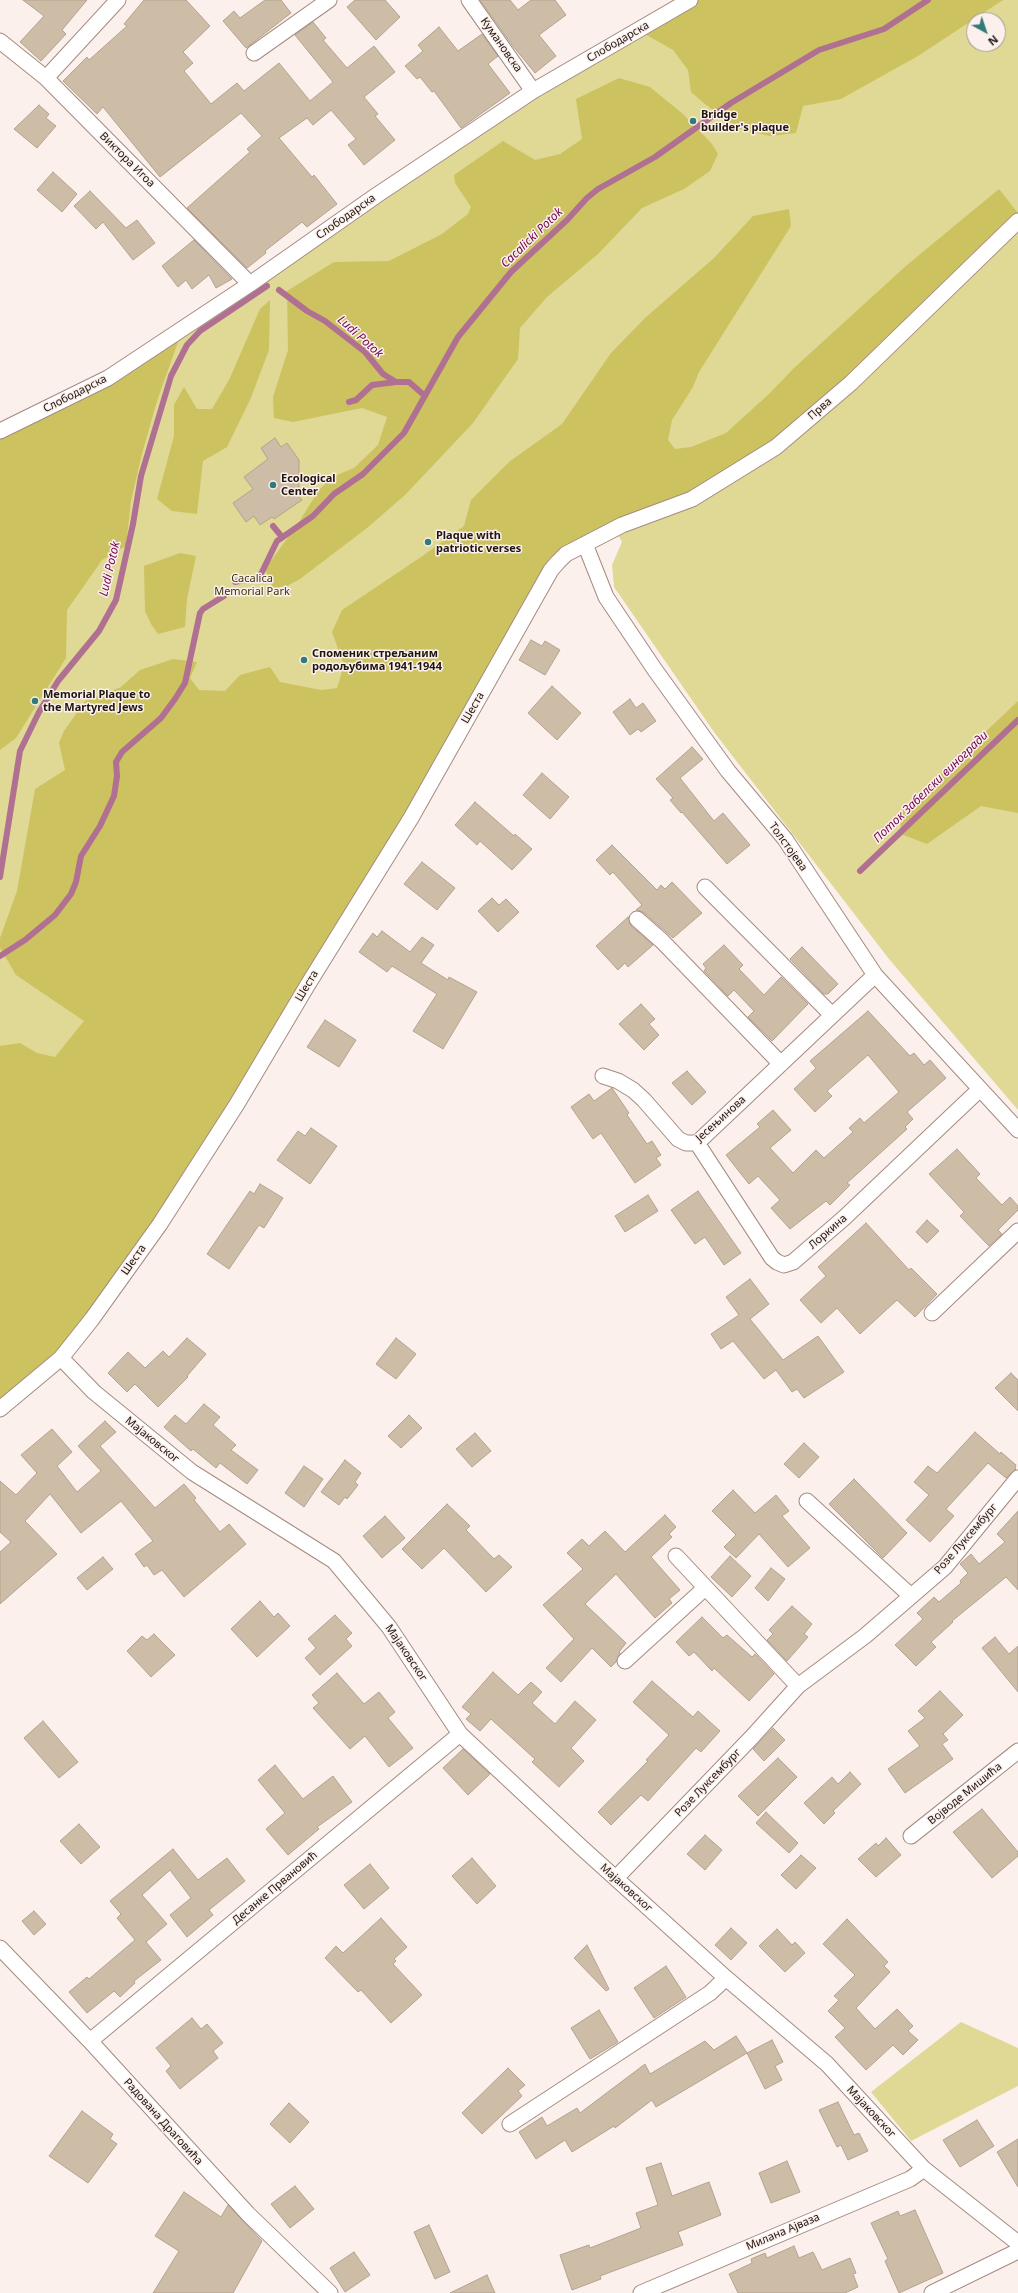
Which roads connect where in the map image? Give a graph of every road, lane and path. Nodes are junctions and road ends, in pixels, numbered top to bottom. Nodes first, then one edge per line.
1 (118, 0) edge
2 (328, 0) edge
3 (469, 0) edge
4 (690, 0) edge
5 (0, 41) edge
6 (254, 53) dead end
7 (46, 78) junction
8 (533, 91) junction
9 (1018, 221) edge
10 (250, 284) junction
11 (0, 431) edge
12 (585, 544) junction
13 (705, 887) dead end
14 (637, 919) dead end
15 (875, 975) junction
16 (832, 1015) junction
17 (781, 1064) junction
18 (603, 1076) dead end
19 (979, 1090) junction
20 (1018, 1130) edge
21 (697, 1143) junction
22 (1018, 1232) edge
23 (932, 1313) dead end
24 (61, 1358) junction
25 (0, 1409) edge
26 (1018, 1478) edge
27 (807, 1501) dead end
28 (676, 1556) dead end
29 (705, 1588) junction
30 (911, 1596) junction
31 (625, 1662) dead end
32 (798, 1686) junction
33 (460, 1734) junction
34 (1018, 1751) edge
35 (911, 1836) dead end
36 (616, 1878) junction
37 (0, 1948) edge
38 (726, 1978) junction
39 (90, 2041) junction
40 (510, 2124) dead end
41 (924, 2169) junction
42 (1018, 2243) edge
43 (1018, 2251) edge
44 (330, 2293) edge
45 (641, 2293) edge
46 (932, 2293) edge

1 - 7 street
2 - 6 street
3 - 8 street, Кумановска
4 - 8 street, Слободарска
5 - 7 street, Виктора Игоа
7 - 10 street, Виктора Игоа
8 - 10 street, Слободарска
9 - 12 street, Прва
10 - 11 street, Слободарска
12 - 15 street, Толстојева
12 - 24 street, Шеста
13 - 16 street
14 - 17 street
15 - 16 street, Јесењинова
15 - 19 street, Толстојева
16 - 17 street, Јесењинова
17 - 21 street, Јесењинова
18 - 21 street, Јесењинова
19 - 20 street, Толстојева
19 - 21 street, Лоркина
22 - 23 street
24 - 25 street, Шеста
24 - 33 street, Мајаковског
26 - 30 street, Розе Луксембург
27 - 30 street
28 - 29 street
29 - 31 street
29 - 32 street
30 - 32 street, Розе Луксембург
32 - 36 street, Розе Луксембург
33 - 36 street, Мајаковског
33 - 39 street, Десанке Првановић
34 - 35 street, Војводе Мишића
36 - 38 street, Мајаковског
37 - 39 street, Радована Драговића
38 - 40 street
38 - 41 street, Мајаковског
39 - 44 street, Радована Драговића
41 - 42 street, Мајаковског
41 - 45 street, Милана Ајваза
43 - 46 street

